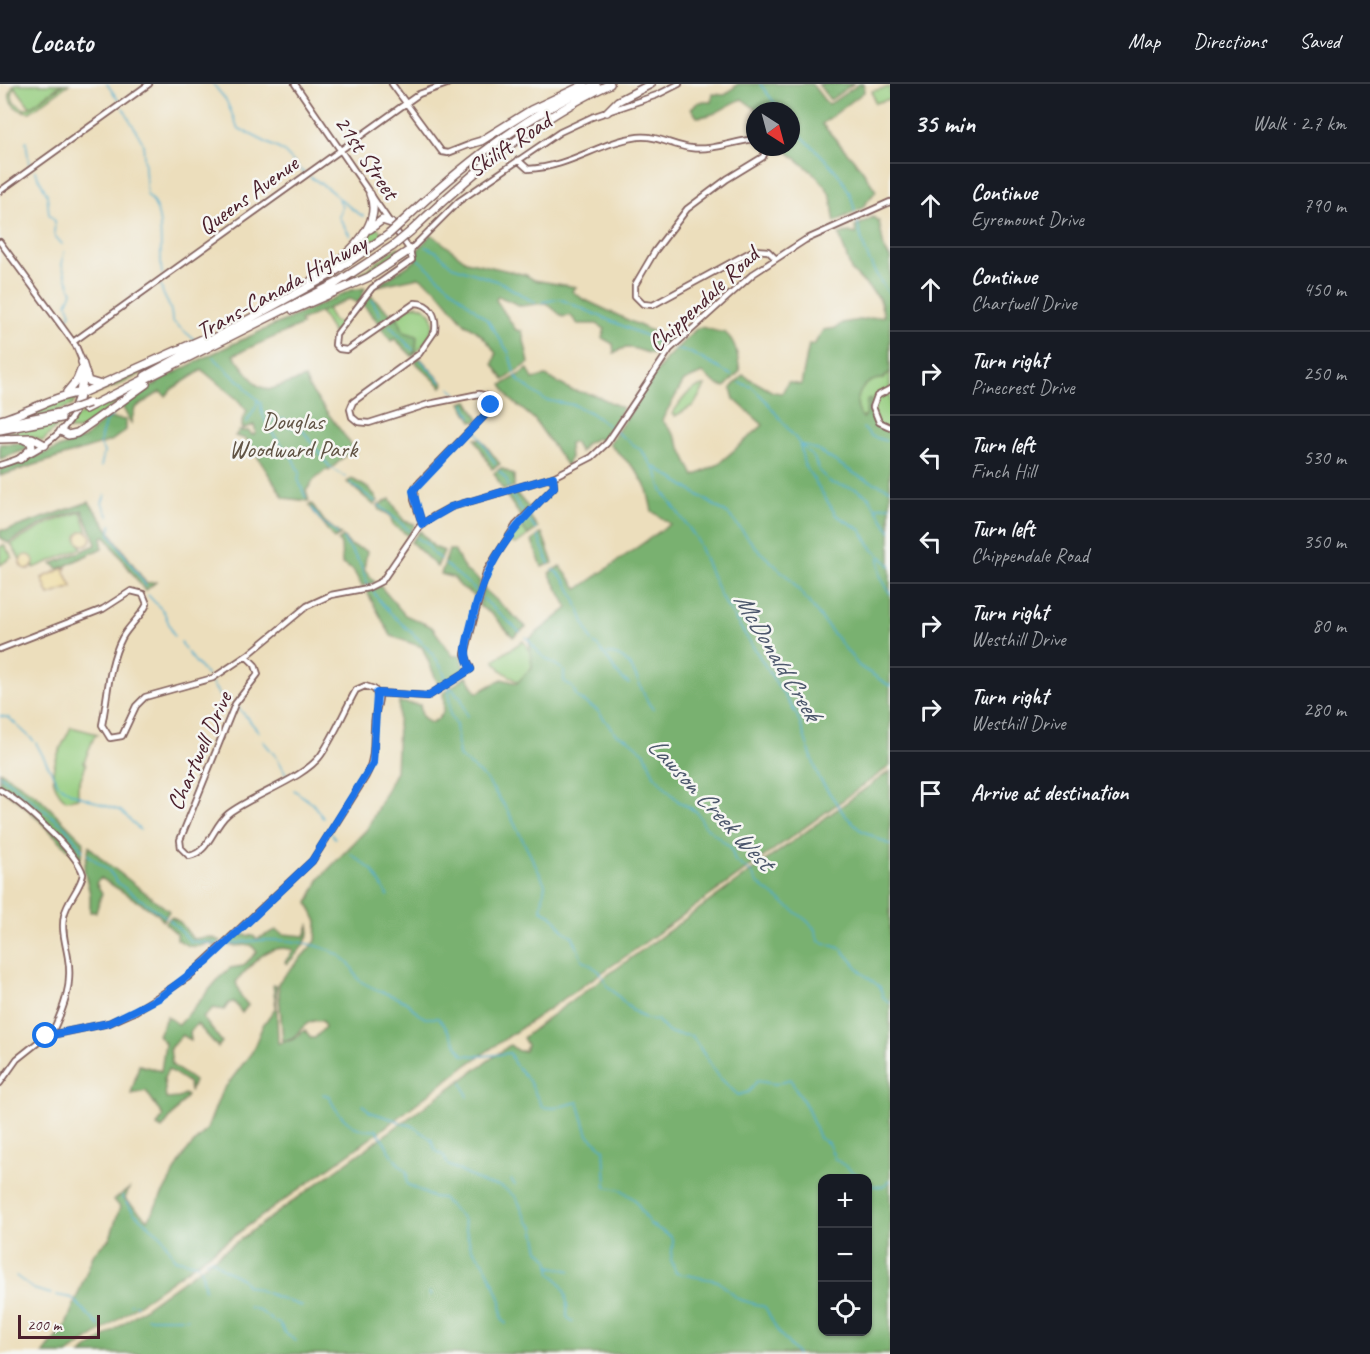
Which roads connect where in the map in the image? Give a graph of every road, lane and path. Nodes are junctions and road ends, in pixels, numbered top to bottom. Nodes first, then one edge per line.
1 (149, 84) edge
2 (295, 84) edge
3 (392, 84) edge
4 (447, 84) edge
5 (586, 84) edge
6 (596, 84) edge
7 (610, 84) edge
8 (651, 84) edge
9 (679, 84) edge
10 (620, 99) junction
11 (406, 103) junction
12 (625, 106) junction
13 (608, 112) junction
14 (746, 140) edge
15 (471, 144) joint
16 (342, 149) junction
17 (763, 156) edge
18 (518, 160) junction
19 (0, 191) edge
20 (370, 194) junction
21 (890, 202) edge
22 (391, 223) junction
23 (0, 242) edge
24 (410, 250) junction
25 (348, 253) junction
26 (775, 258) junction
27 (287, 298) junction
28 (256, 315) junction
29 (236, 335) junction
30 (73, 342) junction
31 (189, 358) junction
32 (82, 366) junction
33 (123, 375) junction
34 (890, 389) edge
35 (81, 393) junction
36 (57, 398) junction
37 (87, 406) junction
38 (62, 415) junction
39 (0, 420) edge
40 (0, 425) edge
41 (890, 427) edge
42 (0, 430) edge
43 (61, 431) junction
44 (10, 439) junction
45 (0, 440) edge
46 (45, 445) junction
47 (20, 459) junction
48 (0, 465) edge
49 (553, 477) junction
50 (422, 524) junction
51 (0, 649) edge
52 (246, 656) junction
53 (377, 693) junction
54 (0, 790) edge
55 (51, 1035) junction
56 (0, 1083) edge

1 - 19 street
2 - 16 street, 21st Street
3 - 11 street
4 - 11 street, Queens Avenue
5 - 15 highway
6 - 27 highway, Trans-Canada Highway, bridge
7 - 29 highway, Trans-Canada Highway, bridge
8 - 10 highway
9 - 12 street, Skilift Road
10 - 12 highway
10 - 13 highway
11 - 15 street
11 - 16 street, Queens Avenue
12 - 13 street, Skilift Road
13 - 18 street, Skilift Road
14 - 18 street
16 - 20 street, 21st Street
16 - 30 street, Queens Avenue
17 - 26 street
18 - 24 street, Skilift Road
20 - 22 street, 21st Street
20 - 25 highway
21 - 26 street, Chippendale Road
22 - 24 street, 21st Street
22 - 25 highway
23 - 30 street
24 - 29 highway
24 - 50 street, Skilift Road
25 - 27 highway
26 - 49 street, Chippendale Road
27 - 28 highway, Trans-Canada Highway
28 - 33 highway
28 - 37 highway, Trans-Canada Highway
29 - 31 highway, Trans-Canada Highway
30 - 32 street
31 - 37 highway, Trans-Canada Highway
31 - 43 highway
32 - 33 highway
32 - 35 street
32 - 36 highway
33 - 35 highway
34 - 41 street
35 - 36 highway
35 - 43 street
36 - 39 highway
37 - 38 highway, Trans-Canada Highway, bridge
38 - 40 highway, Trans-Canada Highway
38 - 42 highway, Trans-Canada Highway
43 - 46 street
44 - 45 highway
44 - 46 highway
44 - 47 highway
46 - 47 street
47 - 48 street
49 - 50 street, Chippendale Road
49 - 53 street
50 - 52 street, Chippendale Road
51 - 52 street, Chartwell Drive
52 - 53 street, Chartwell Drive
53 - 55 street
54 - 55 street
55 - 56 street

